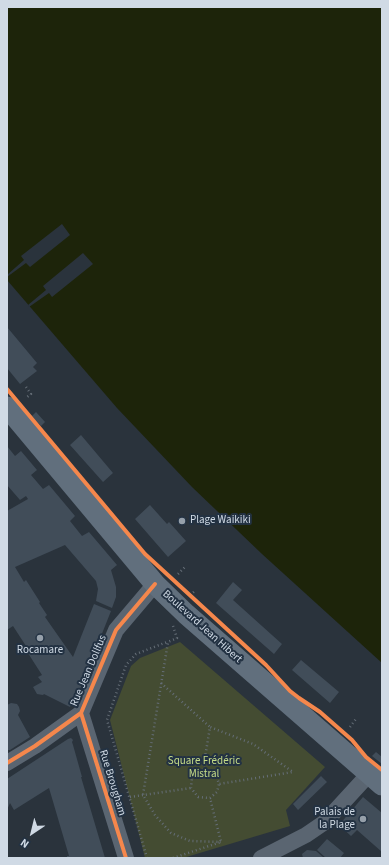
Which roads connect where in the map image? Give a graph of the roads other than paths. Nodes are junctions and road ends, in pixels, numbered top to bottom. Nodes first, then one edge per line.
1 (7, 407) edge
2 (155, 584) junction
3 (81, 714) junction
4 (7, 763) edge
5 (375, 779) edge
6 (126, 858) edge
7 (261, 858) edge

1 - 2 main road, Boulevard Jean Hibert
2 - 3 street, Rue Jean Dollfus
2 - 5 main road, Boulevard Jean Hibert
3 - 4 street, Rue Jean Dollfus
3 - 6 street, Rue Brougham
5 - 7 street

